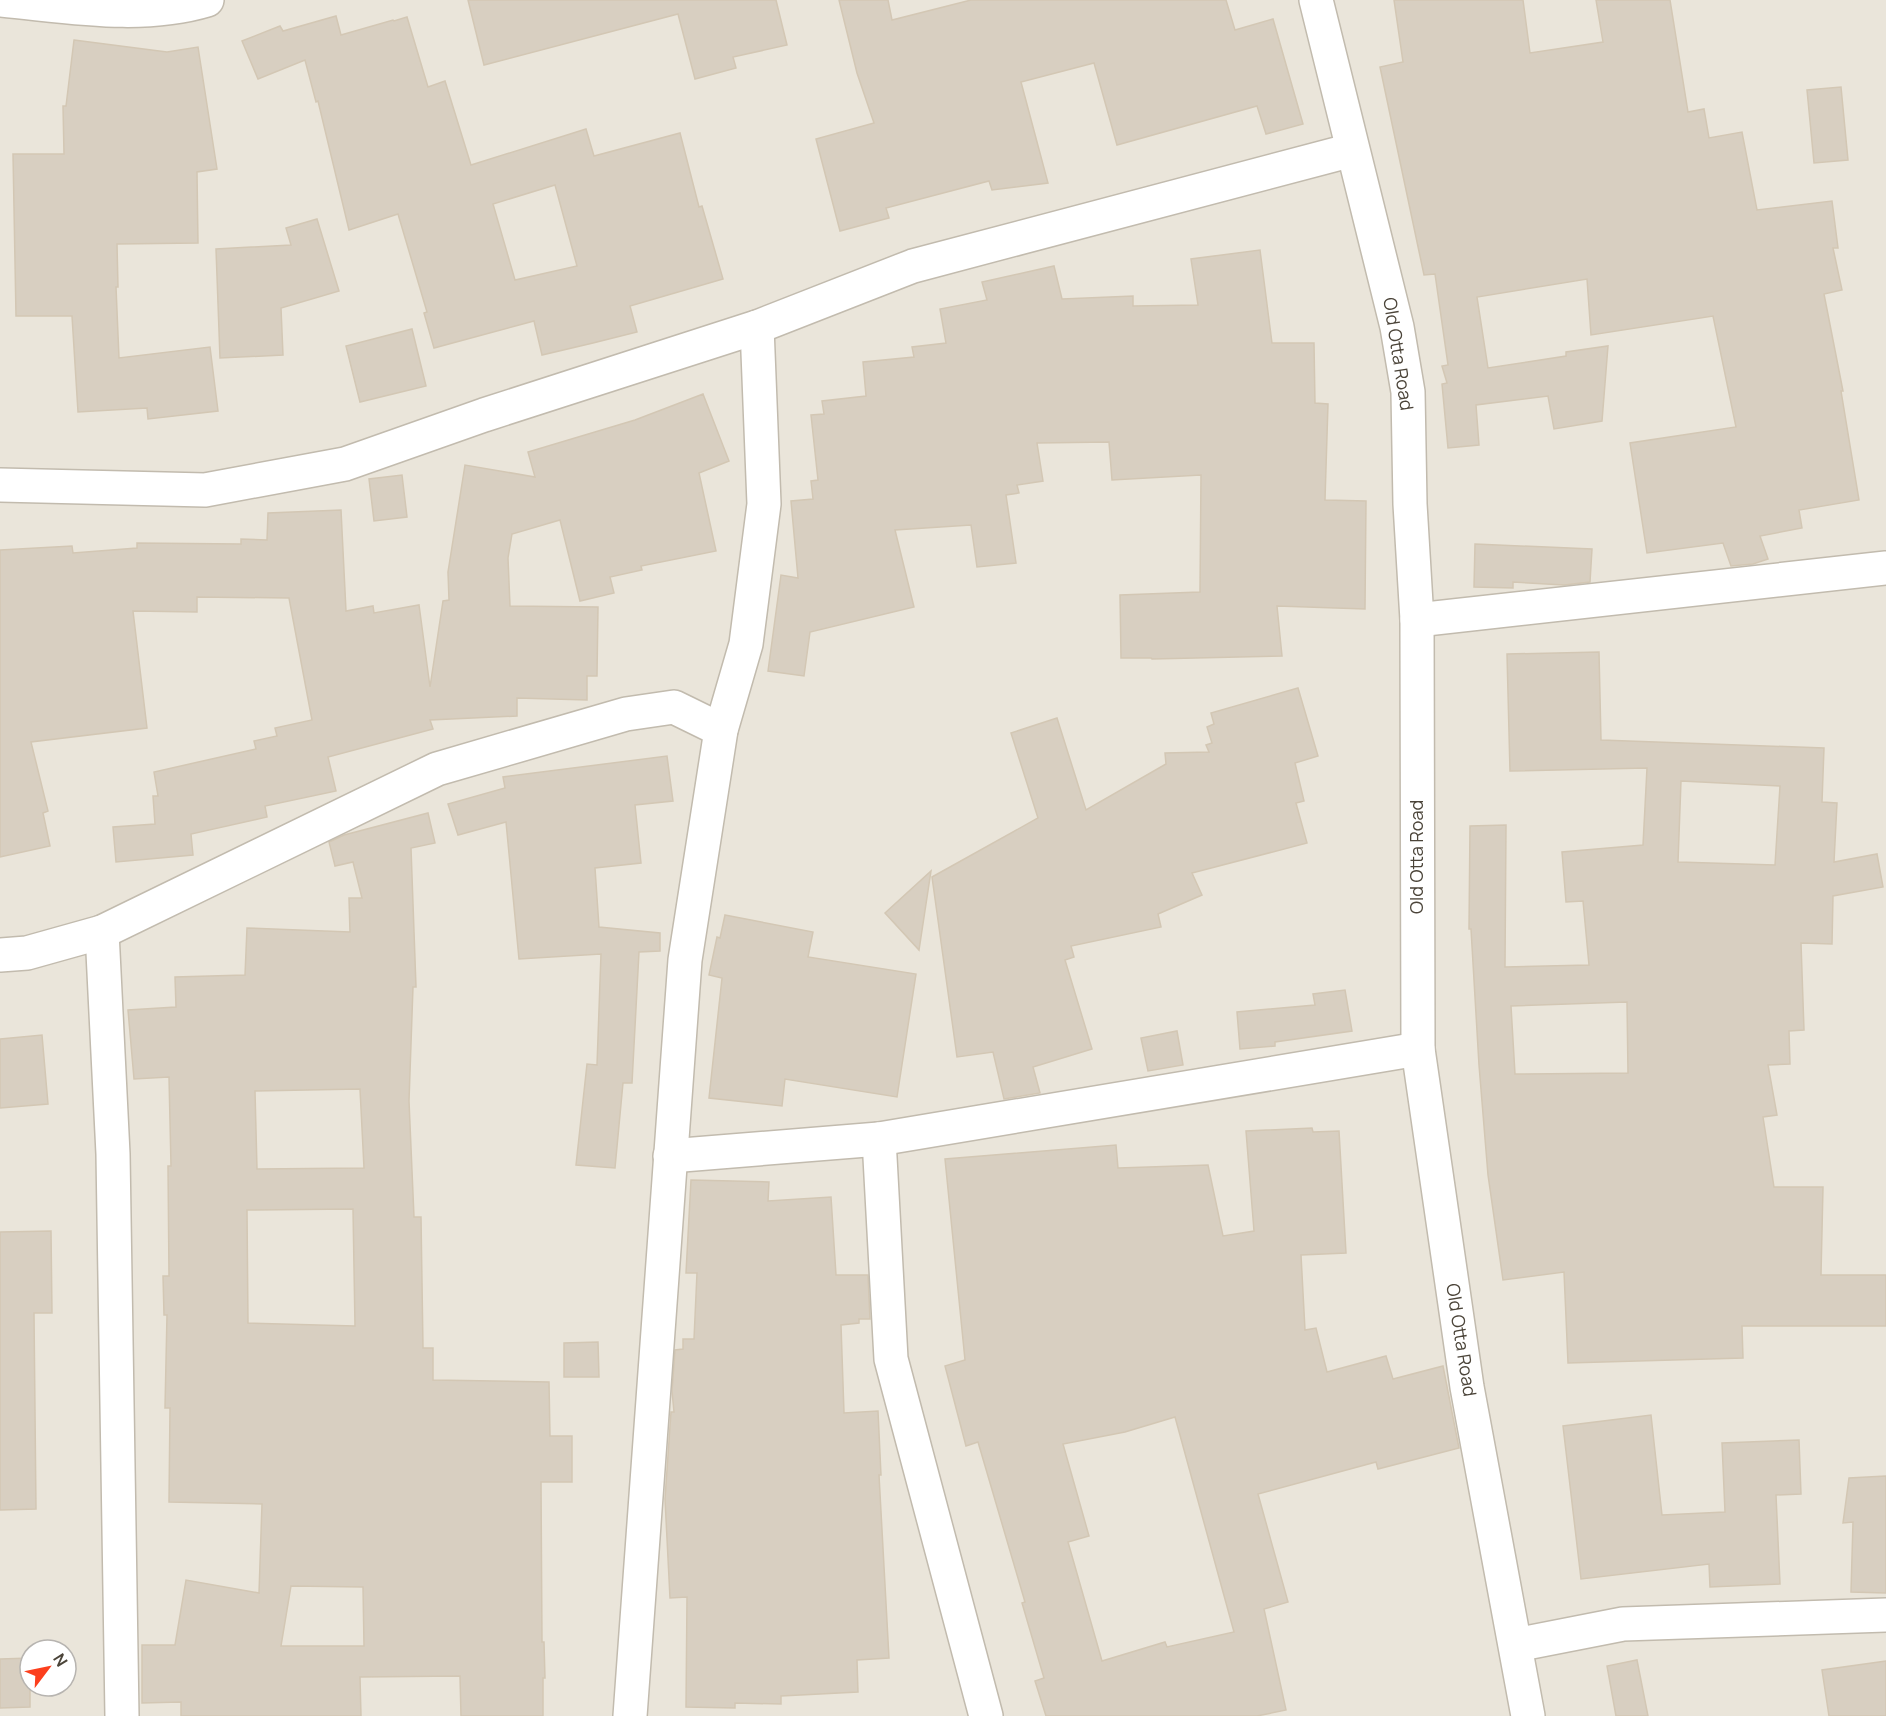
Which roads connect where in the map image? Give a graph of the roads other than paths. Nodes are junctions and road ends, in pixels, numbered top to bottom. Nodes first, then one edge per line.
1 (0, 0) edge
2 (207, 0) edge
3 (1316, 0) edge
4 (1352, 150) junction
5 (757, 327) junction
6 (0, 485) edge
7 (1886, 568) edge
8 (1417, 620) junction
9 (721, 730) junction
10 (102, 932) junction
11 (0, 955) edge
12 (1418, 1049) junction
13 (879, 1139) junction
14 (670, 1156) junction
15 (1886, 1615) edge
16 (1516, 1645) junction
17 (122, 1716) edge
18 (630, 1716) edge
19 (986, 1716) edge
20 (1528, 1716) edge

1 - 2 street
3 - 4 street, Old Otta Road
4 - 5 street
4 - 8 street, Old Otta Road
5 - 6 street
5 - 9 street
7 - 8 street
8 - 12 street, Old Otta Road
9 - 10 street
9 - 14 street
10 - 11 street
10 - 17 street
12 - 13 street
12 - 16 street, Old Otta Road
13 - 14 street
13 - 19 street
14 - 18 street
15 - 16 street
16 - 20 street, Old Otta Road

